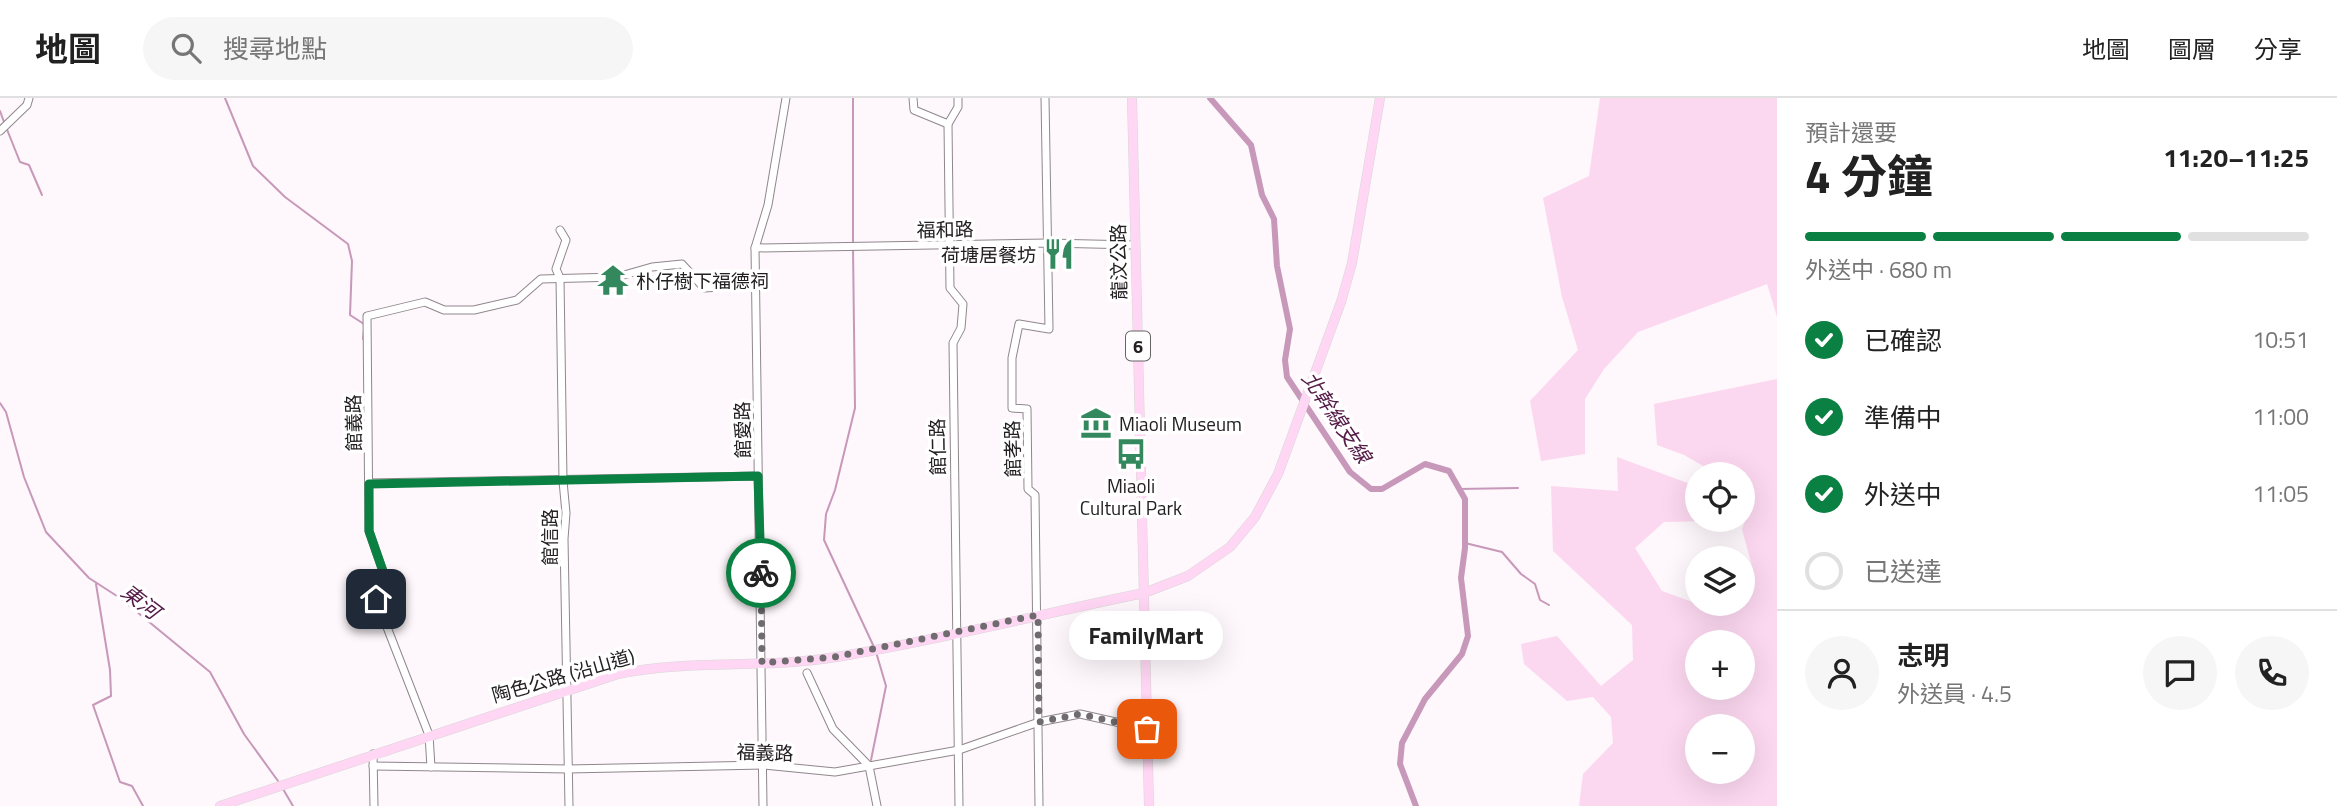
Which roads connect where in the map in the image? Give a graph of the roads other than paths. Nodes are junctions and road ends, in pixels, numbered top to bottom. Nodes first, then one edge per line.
1 (29, 98) edge
2 (786, 98) edge
3 (913, 98) edge
4 (958, 98) edge
5 (1045, 98) edge
6 (1132, 98) edge
7 (1380, 98) edge
8 (948, 124) junction
9 (3, 128) edge
10 (560, 230) dead end
11 (1048, 243) junction
12 (950, 245) junction
13 (1135, 245) junction
14 (755, 248) junction
15 (560, 278) junction
16 (755, 285) junction
17 (758, 476) junction
18 (563, 481) junction
19 (369, 484) junction
20 (1143, 593) junction
21 (1038, 615) junction
22 (956, 632) junction
23 (762, 663) junction
24 (807, 673) dead end
25 (568, 688) junction
26 (1039, 722) junction
27 (1147, 729) junction
28 (429, 735) junction
29 (959, 750) junction
30 (373, 754) junction
31 (764, 765) junction
32 (869, 765) junction
33 (373, 766) junction
34 (431, 767) junction
35 (568, 769) junction
36 (220, 806) edge
37 (374, 806) edge
38 (569, 806) edge
39 (763, 806) edge
40 (877, 806) edge
41 (960, 806) edge
42 (1039, 806) edge
43 (1149, 806) edge

1 - 9 street
2 - 14 street, 館愛路
3 - 8 street
4 - 8 street, 館仁路
5 - 11 street, 館孝路
6 - 13 main road, 龍汶公路 / 6
7 - 20 main road, 陶色公路 (沿山道)
8 - 12 street, 館仁路
10 - 15 street, 館信路
11 - 12 street, 福和路
11 - 13 street, 福和路
11 - 21 street, 館孝路
12 - 14 street, 福和路
12 - 22 street, 館仁路
13 - 20 main road, 龍汶公路 / 6
14 - 16 street, 館愛路
15 - 16 street
15 - 18 street, 館信路
15 - 19 street, 館義路
16 - 17 street, 館愛路
17 - 18 street
17 - 23 street, 館愛路
18 - 19 street
18 - 25 street, 館信路
19 - 28 street, 館義路
20 - 21 main road, 陶色公路 (沿山道)
20 - 27 main road, 6
21 - 22 main road, 陶色公路 (沿山道)
21 - 26 street, 館孝路
22 - 23 main road, 陶色公路 (沿山道)
22 - 29 street, 館仁路
23 - 25 main road, 陶色公路 (沿山道)
23 - 31 street, 館愛路
24 - 32 street
25 - 28 main road, 陶色公路 (沿山道)
25 - 35 street, 館信路
26 - 27 street, 福義路
26 - 29 street, 福義路
26 - 42 street, 館孝路
27 - 43 main road, 6
28 - 30 main road, 陶色公路 (沿山道)
28 - 34 street, 館義路
29 - 32 street, 福義路
29 - 41 street, 館仁路
30 - 33 street
30 - 36 main road, 陶色公路 (沿山道)
31 - 32 street, 福義路
31 - 35 street, 福義路
31 - 39 street, 館愛路
32 - 40 street
33 - 34 street, 福義路
33 - 37 street
34 - 35 street, 福義路
35 - 38 street, 館信路

